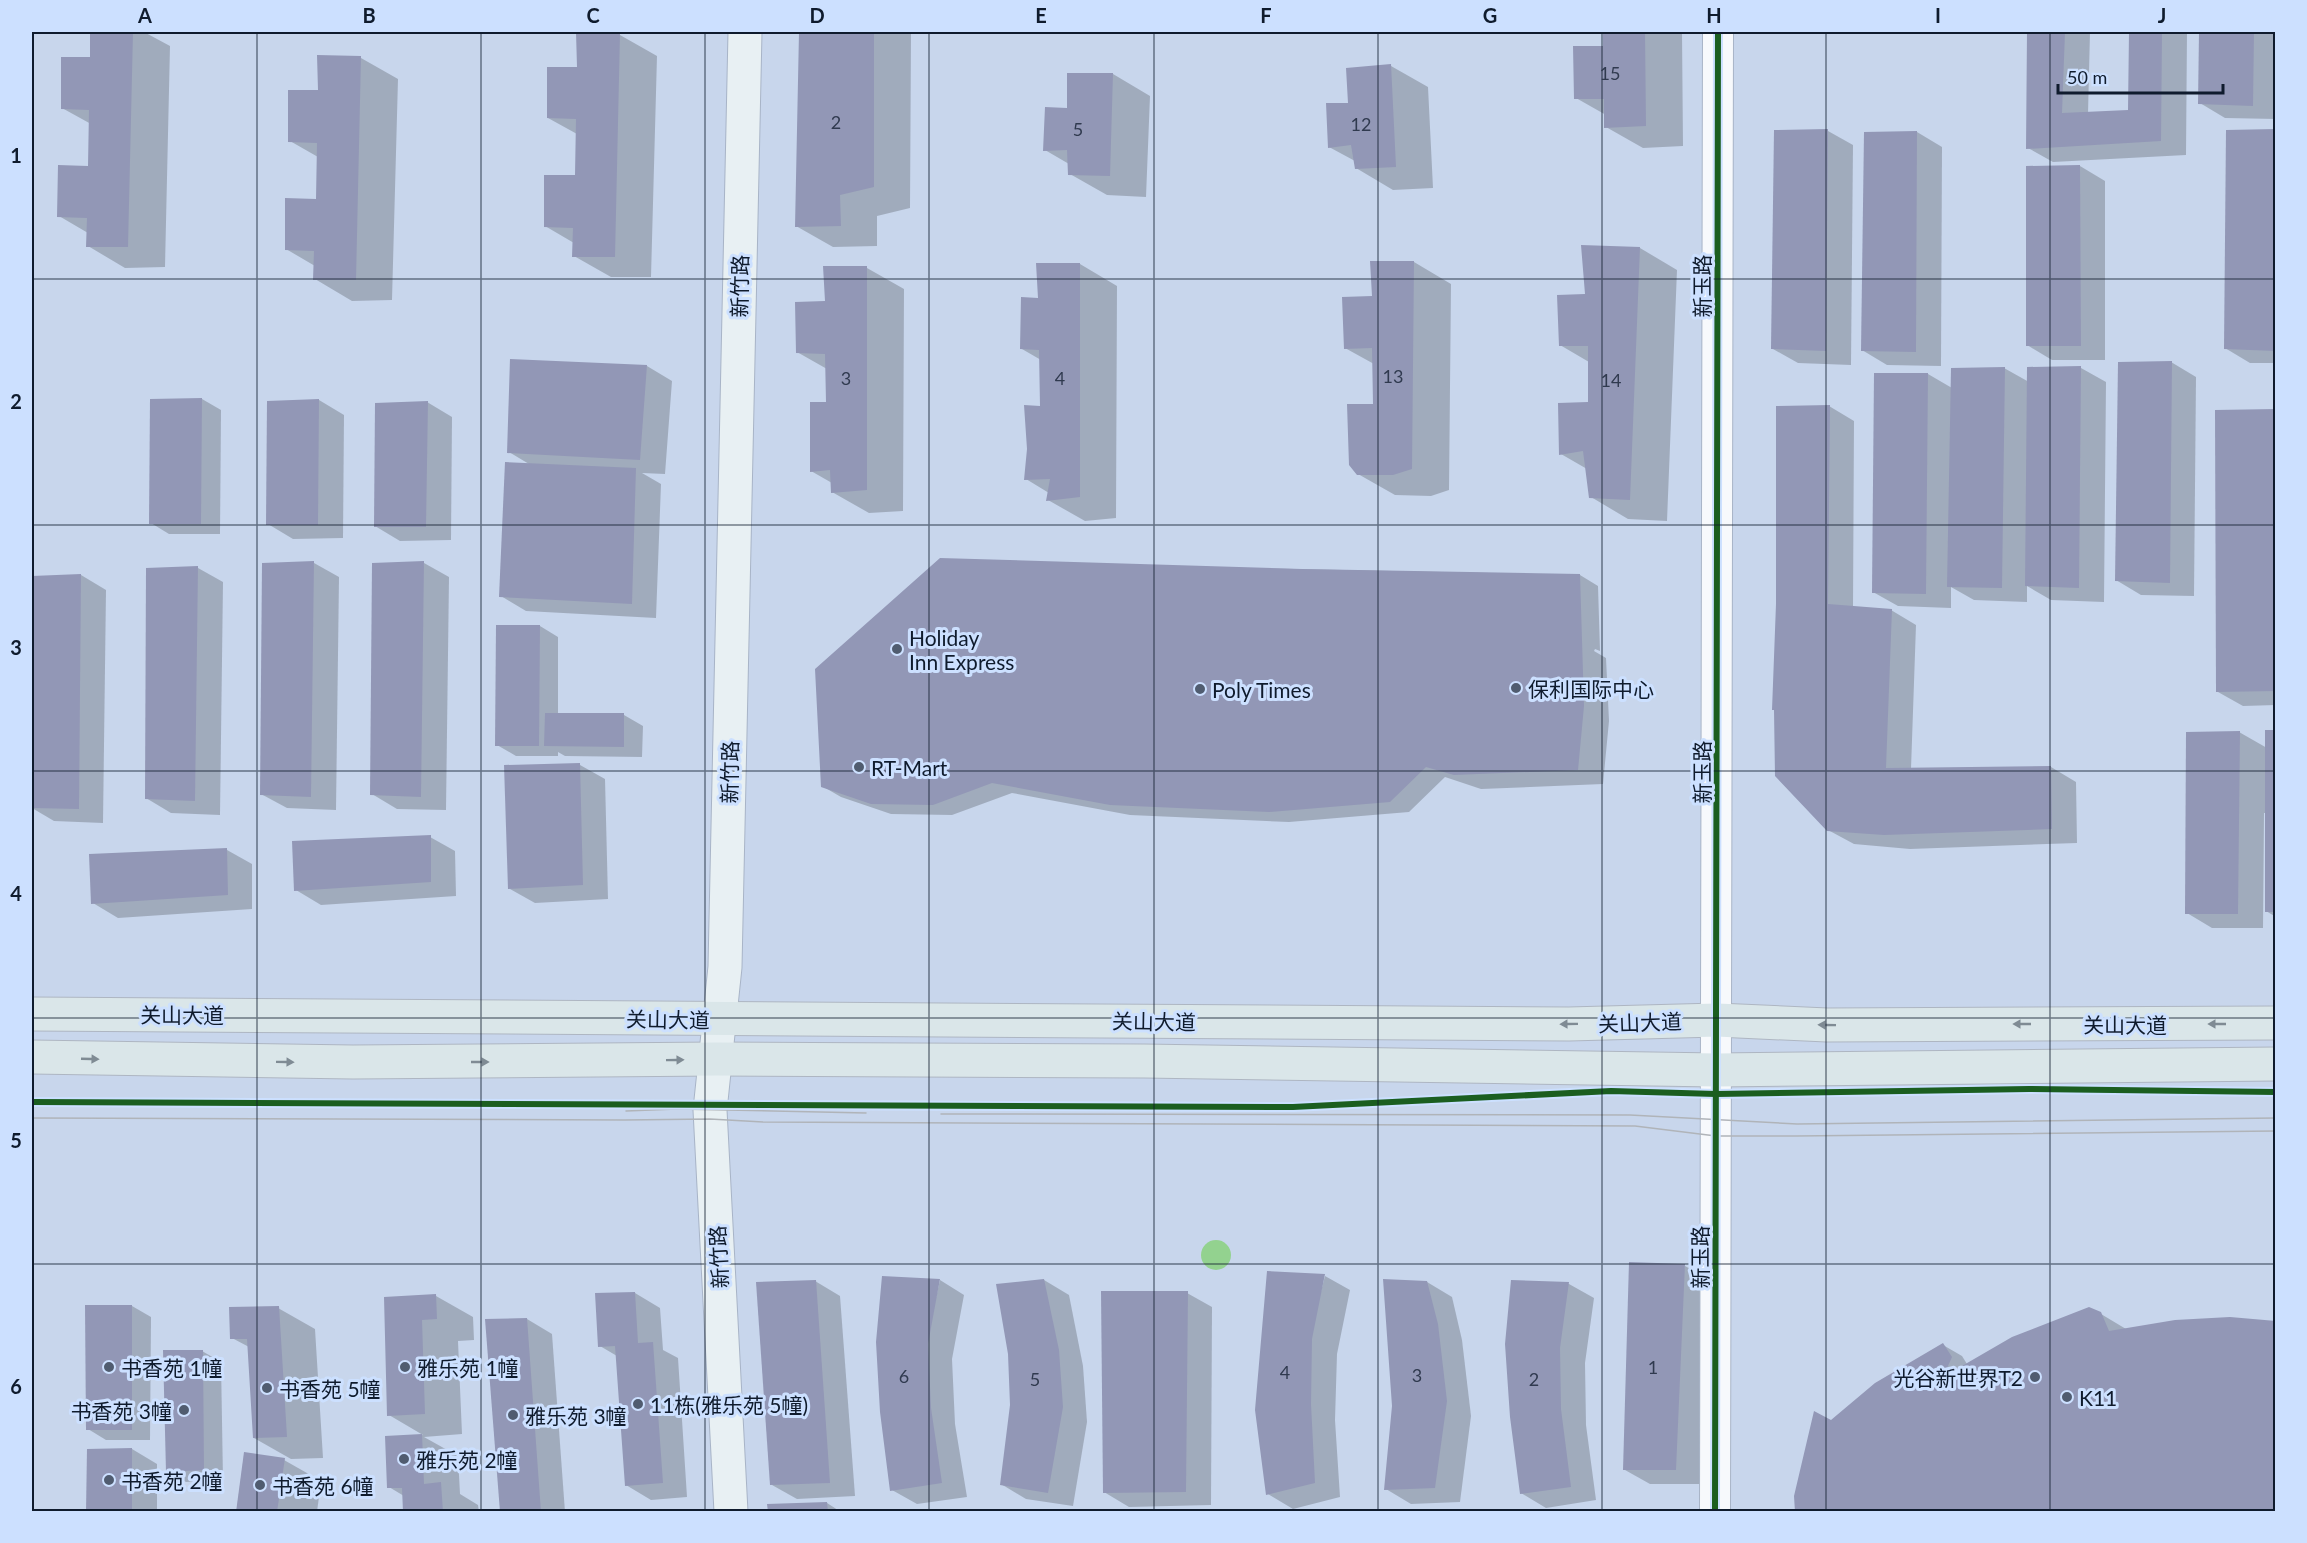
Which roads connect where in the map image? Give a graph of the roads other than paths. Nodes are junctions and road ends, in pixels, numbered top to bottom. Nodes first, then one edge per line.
1 (745, 32) edge
2 (1718, 32) edge
3 (32, 1014) edge
4 (718, 1020) junction
5 (1717, 1020) junction
6 (2276, 1023) edge
7 (32, 1057) edge
8 (716, 1059) junction
9 (2276, 1064) edge
10 (1717, 1070) junction
11 (731, 1512) edge
12 (1715, 1512) edge

1 - 4 main road, 新竹路
2 - 5 street, 新玉路
3 - 4 main road, 关山大道
5 -> 4 main road, 关山大道
4 - 8 main road, 新竹路
6 -> 5 main road, 关山大道
5 - 10 street, 新玉路
7 -> 8 main road, 关山大道
8 - 10 main road, 关山大道
8 - 11 main road, 新竹路
9 - 10 main road, 关山大道
10 - 12 street, 新玉路

